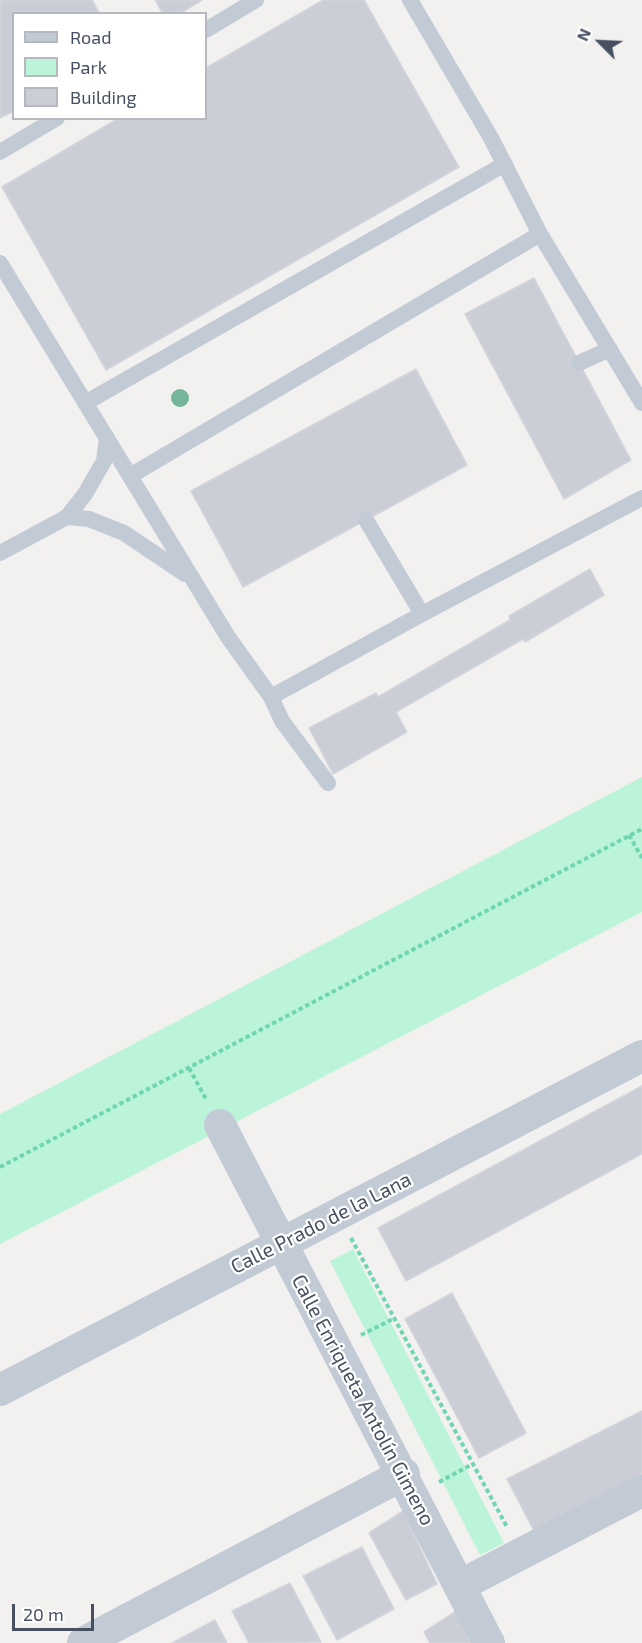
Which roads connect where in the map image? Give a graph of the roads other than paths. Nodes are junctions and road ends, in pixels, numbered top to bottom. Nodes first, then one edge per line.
1 (256, 0) edge
2 (410, 0) edge
3 (207, 29) edge
4 (54, 120) edge
5 (0, 152) edge
6 (505, 164) junction
7 (540, 234) junction
8 (0, 263) edge
9 (610, 349) junction
10 (579, 363) dead end
11 (85, 402) junction
12 (642, 403) edge
13 (107, 438) junction
14 (130, 476) junction
15 (642, 498) edge
16 (66, 517) junction
17 (366, 520) dead end
18 (0, 553) edge
19 (194, 581) junction
20 (422, 614) junction
21 (271, 697) junction
22 (328, 783) dead end
23 (642, 1056) edge
24 (220, 1125) road end
25 (281, 1245) junction
26 (0, 1390) edge
27 (404, 1474) junction
28 (642, 1491) edge
29 (459, 1586) junction
30 (83, 1643) edge
31 (489, 1643) edge

1 - 3 lane
2 - 6 lane
4 - 5 lane
6 - 7 lane
6 - 11 lane
7 - 9 lane
7 - 14 lane
8 - 11 lane
9 - 10 lane
9 - 12 lane
11 - 13 lane
13 - 14 lane
13 - 16 lane
14 - 19 lane
15 - 20 lane
16 - 18 lane
16 - 19 lane
17 - 20 lane
19 - 21 lane
20 - 21 lane
21 - 22 lane
23 - 25 street, Calle Prado de la Lana
24 - 25 street, Calle Enriqueta Antolín Gimeno
25 - 26 street, Calle Prado de la Lana
25 - 27 street, Calle Enriqueta Antolín Gimeno
27 - 29 street, Calle Enriqueta Antolín Gimeno
27 - 30 street
28 - 29 street
29 - 31 street, Calle Enriqueta Antolín Gimeno

